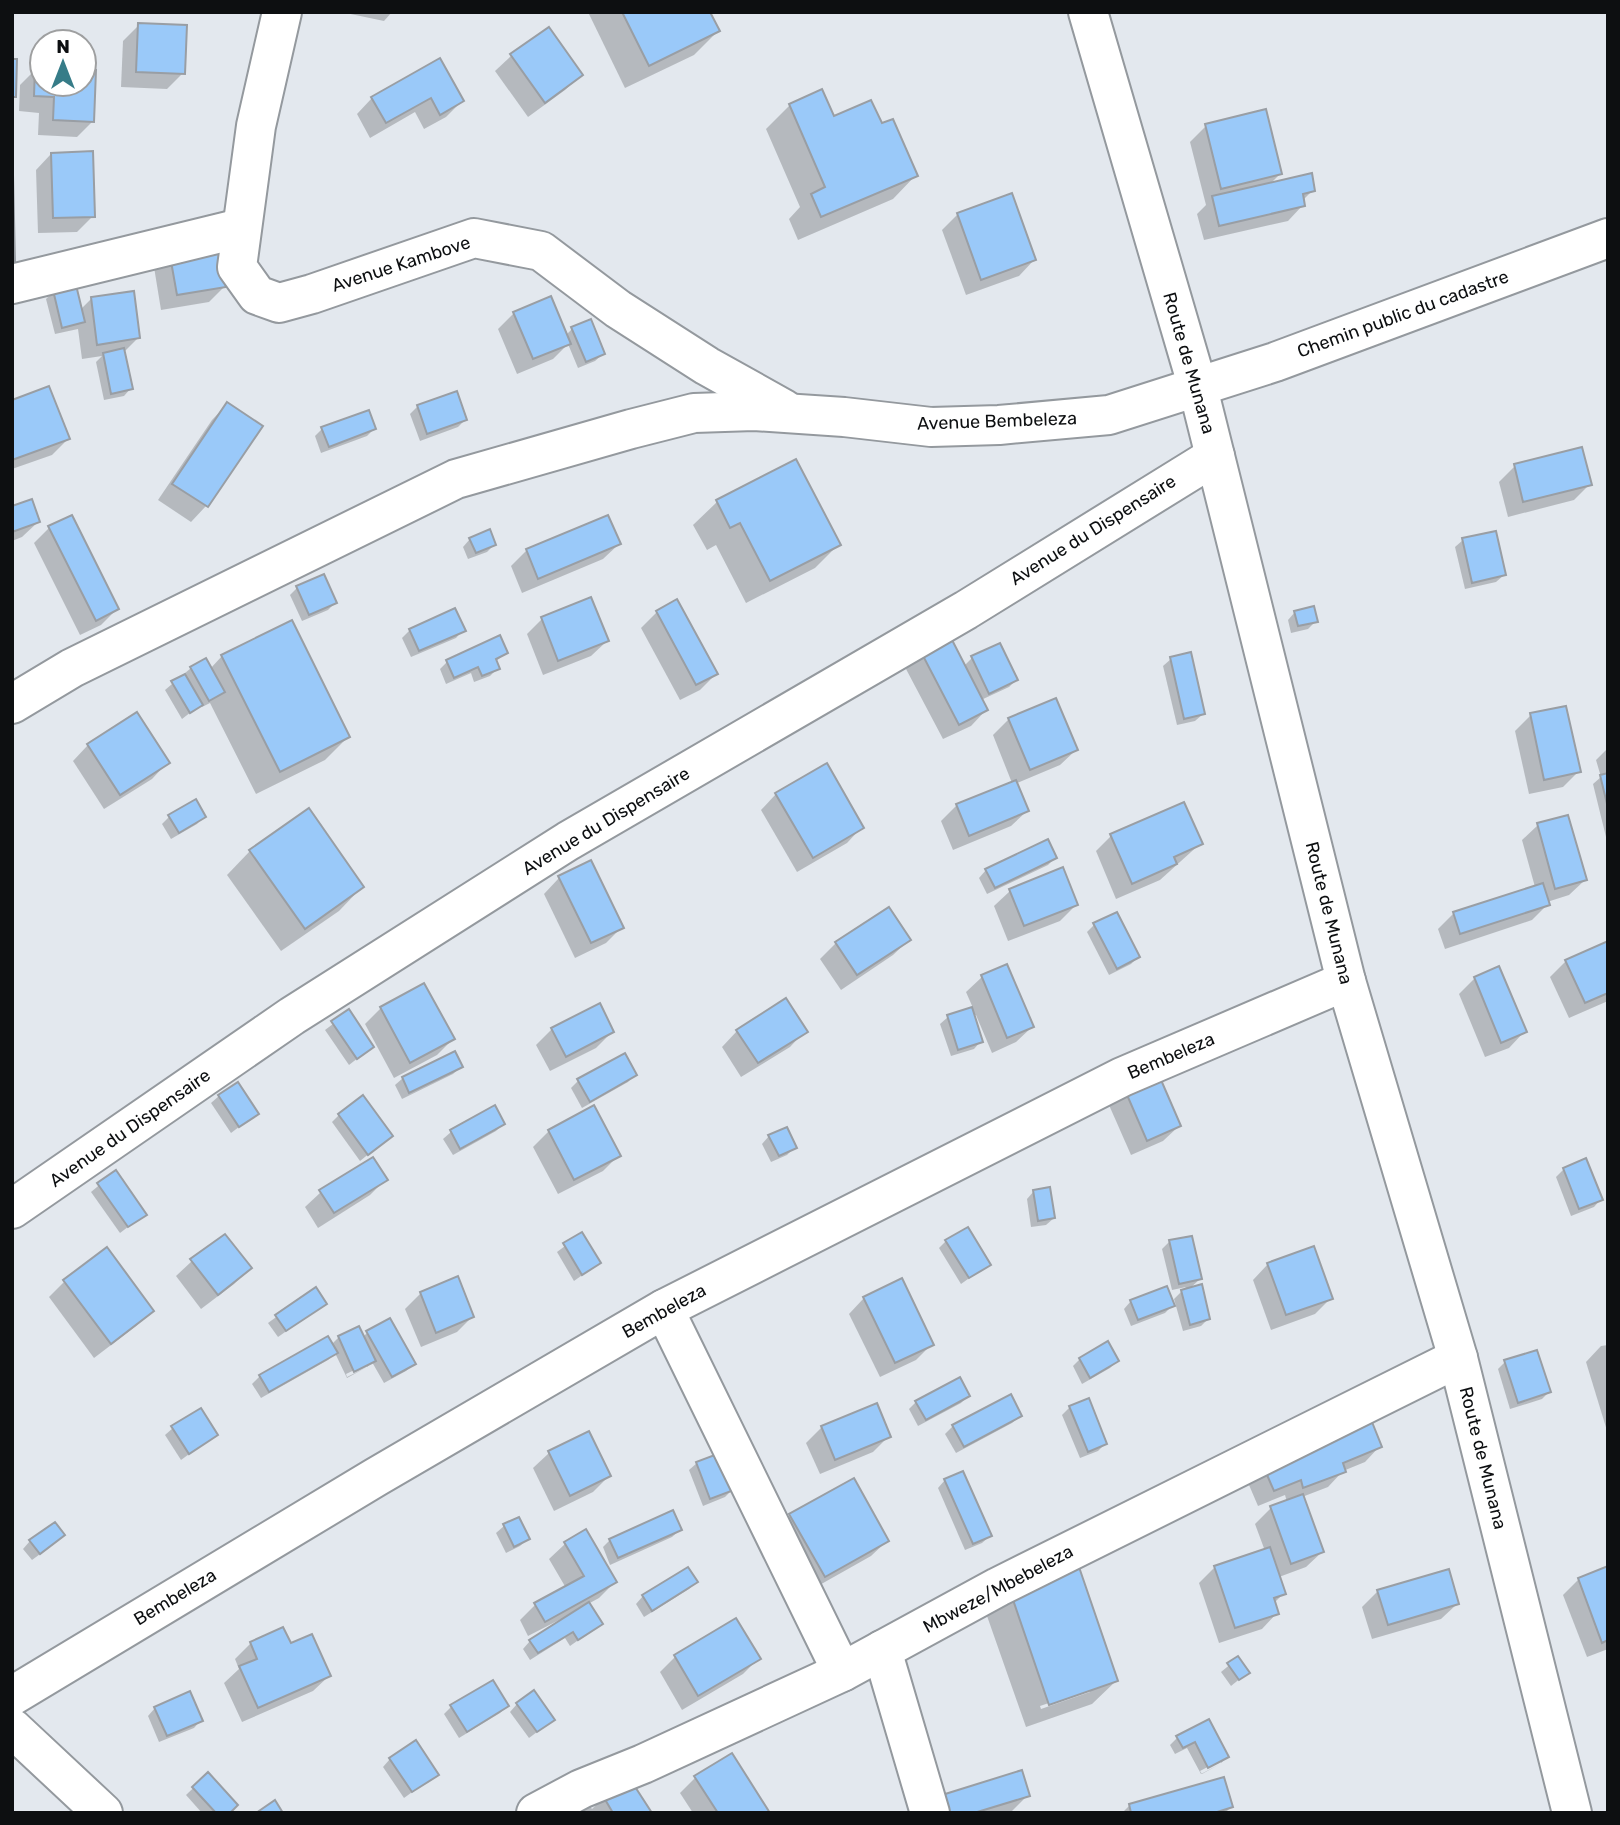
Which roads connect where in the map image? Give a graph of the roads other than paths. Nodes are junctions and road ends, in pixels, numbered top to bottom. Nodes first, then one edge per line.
1 (282, 12) edge
2 (1088, 12) edge
3 (241, 228) junction
4 (1604, 250) edge
5 (12, 284) edge
6 (1198, 388) junction
7 (792, 414) junction
8 (1215, 456) junction
9 (12, 704) edge
10 (1346, 981) junction
11 (12, 1209) edge
12 (664, 1309) junction
13 (1458, 1358) junction
14 (882, 1650) junction
15 (842, 1672) junction
16 (12, 1696) edge
17 (12, 1728) edge
18 (103, 1813) edge
19 (536, 1813) edge
20 (930, 1813) edge
21 (1572, 1813) edge

1 - 3 street, Avenue Kambove
2 - 6 street, Route de Munana
3 - 5 street
3 - 7 street, Avenue Kambove
4 - 6 street, Chemin public du cadastre
6 - 7 street, Avenue Bembeleza
6 - 8 street, Route de Munana
7 - 9 street, Avenue Bembeleza
8 - 10 street, Route de Munana
8 - 11 street, Avenue du Dispensaire
10 - 12 street, Bembeleza
10 - 13 street, Route de Munana
12 - 15 street
12 - 16 street, Bembeleza
13 - 14 street, Mbweze/Mbebeleza
13 - 21 street, Route de Munana
14 - 15 street, Mbweze/Mbebeleza
14 - 20 street
15 - 19 street, Mbweze/Mbebeleza
17 - 18 street

